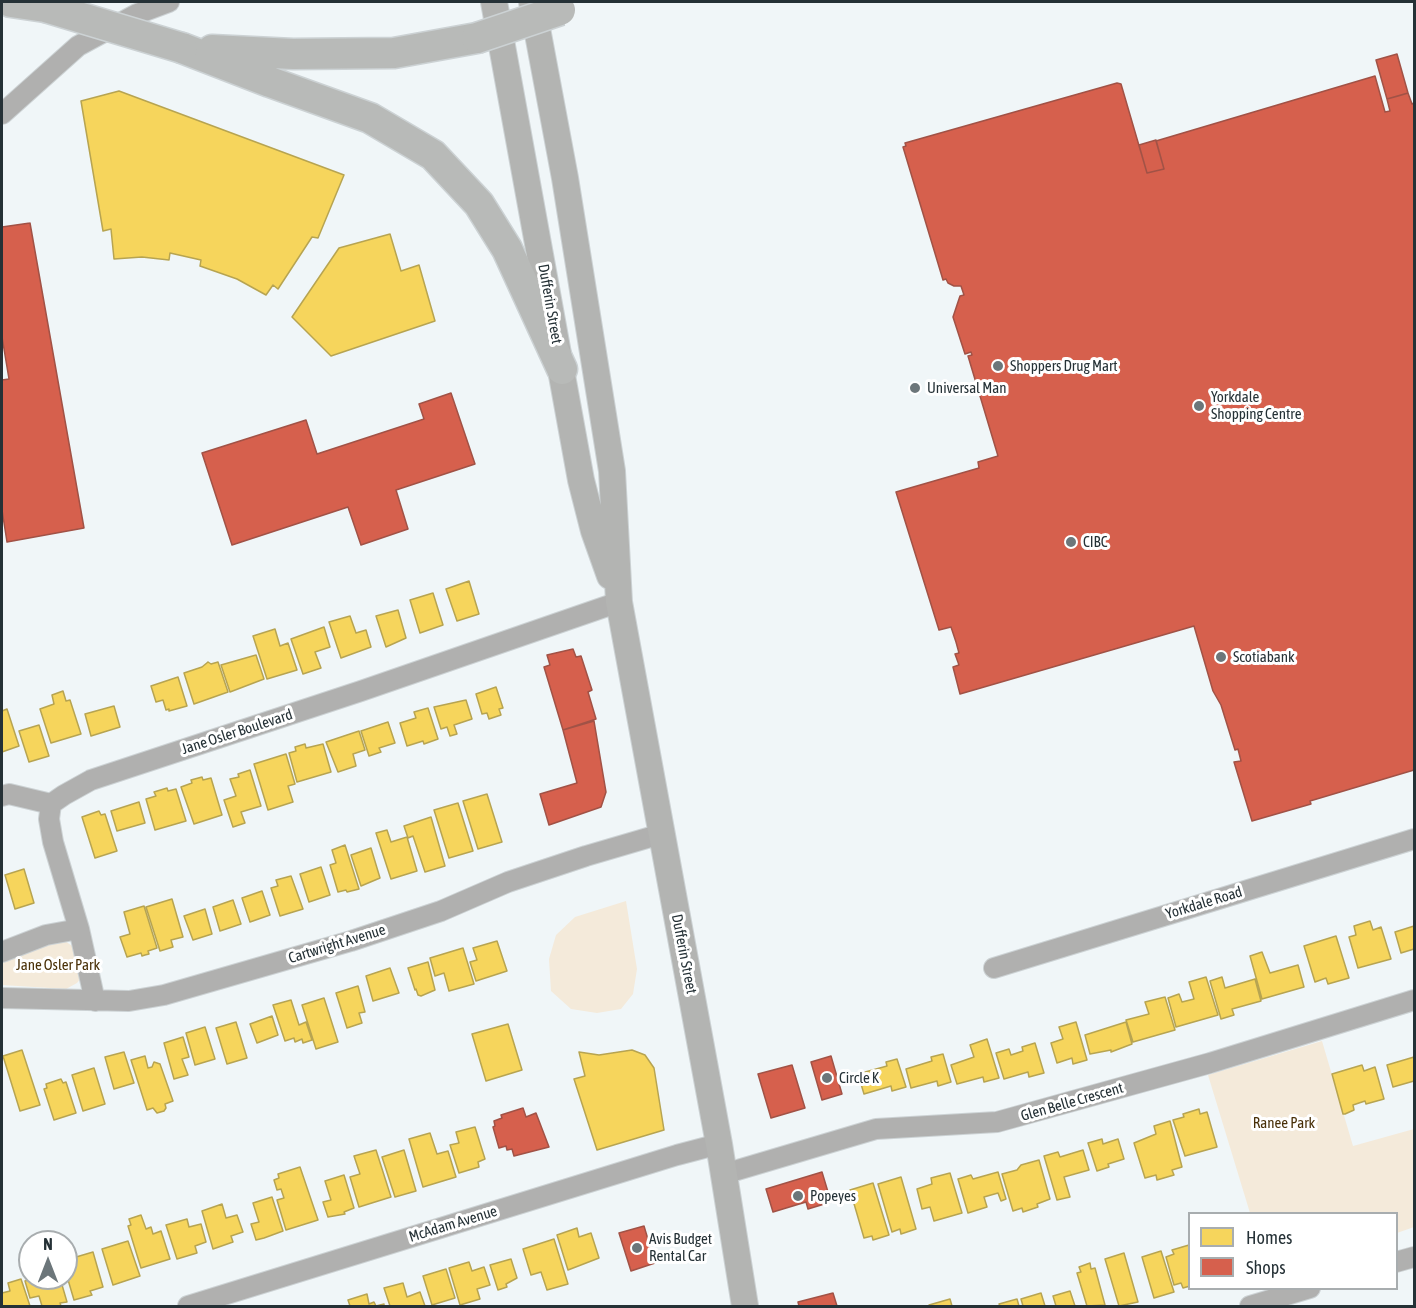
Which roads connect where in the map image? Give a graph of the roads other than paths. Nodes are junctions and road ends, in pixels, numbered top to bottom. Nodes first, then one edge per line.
1 (11, 2) edge
2 (169, 2) edge
3 (494, 2) edge
4 (532, 2) edge
5 (569, 6) edge
6 (182, 48) junction
7 (2, 114) edge
8 (562, 369) junction
9 (619, 602) junction
10 (2, 796) edge
11 (51, 804) junction
12 (1414, 839) edge
13 (663, 846) junction
14 (79, 928) junction
15 (2, 952) edge
16 (994, 968) dead end
17 (2, 998) edge
18 (1414, 1000) edge
19 (95, 1001) junction
20 (719, 1144) junction
21 (724, 1174) junction
22 (1414, 1257) edge
23 (1398, 1262) edge
24 (1303, 1290) edge
25 (188, 1306) edge
26 (745, 1306) edge
27 (1250, 1306) edge

1 - 6 highway, bridge
2 - 7 street
3 - 8 main road, Dufferin Street
4 - 9 main road, Dufferin Street
5 - 6 highway, bridge
6 - 8 highway
8 - 9 main road, Dufferin Street
9 - 11 street, Jane Osler Boulevard
9 - 13 main road, Dufferin Street
10 - 11 street
11 - 14 street
12 - 16 street, Yorkdale Road
13 - 19 street, Cartwright Avenue
13 - 20 main road, Dufferin Street
14 - 15 street
14 - 19 street
17 - 19 street, Cartwright Avenue
18 - 21 street, Glen Belle Crescent
20 - 21 main road, Dufferin Street
20 - 25 street, McAdam Avenue
21 - 26 main road, Dufferin Street
22 - 23 street
24 - 27 street

